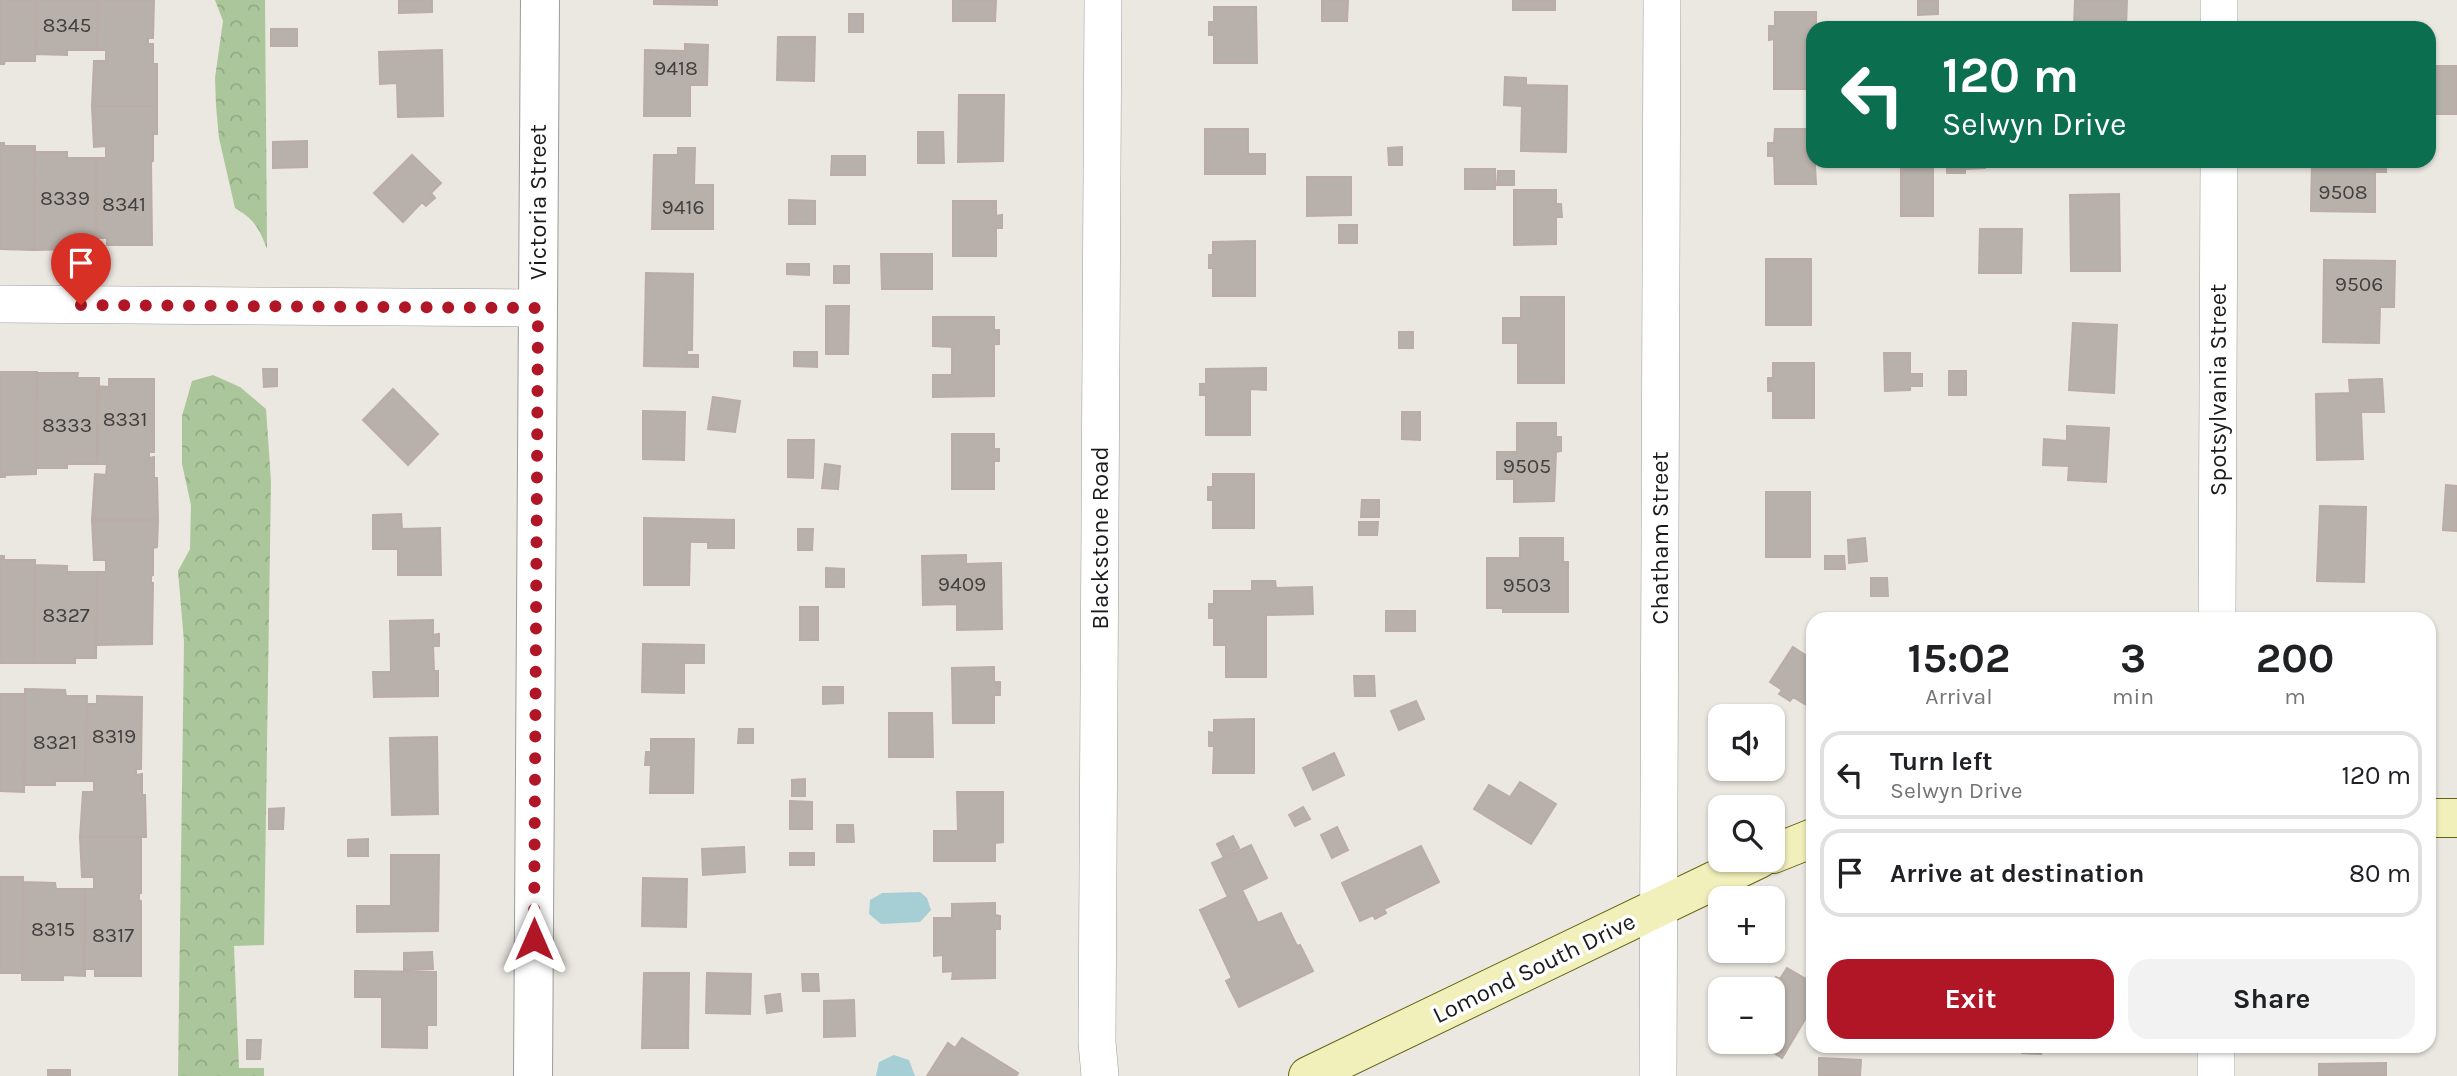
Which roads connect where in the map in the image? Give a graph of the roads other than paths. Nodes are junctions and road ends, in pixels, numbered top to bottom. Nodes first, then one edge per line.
1 (540, 0) edge
2 (1103, 0) edge
3 (1662, 0) edge
4 (2219, 0) edge
5 (2219, 21) edge
6 (2219, 168) edge
7 (0, 304) edge
8 (538, 308) junction
9 (2217, 612) edge
10 (2436, 818) edge
11 (2457, 818) edge
12 (1806, 841) edge
13 (1785, 849) edge
14 (1732, 872) edge
15 (1658, 908) junction
16 (2216, 1053) edge
17 (533, 1076) edge
18 (1100, 1076) edge
19 (1308, 1076) edge
20 (1658, 1076) edge
21 (2216, 1076) edge

1 - 8 street, Victoria Street
2 - 18 street, Blackstone Road
3 - 15 street, Chatham Street
4 - 5 street
6 - 9 street, Spotsylvania Street
7 - 8 street
8 - 17 street, Victoria Street
10 - 11 main road
12 - 13 main road
14 - 15 main road, Lomond South Drive
15 - 19 main road, Lomond South Drive
15 - 20 street, Chatham Street
16 - 21 street

